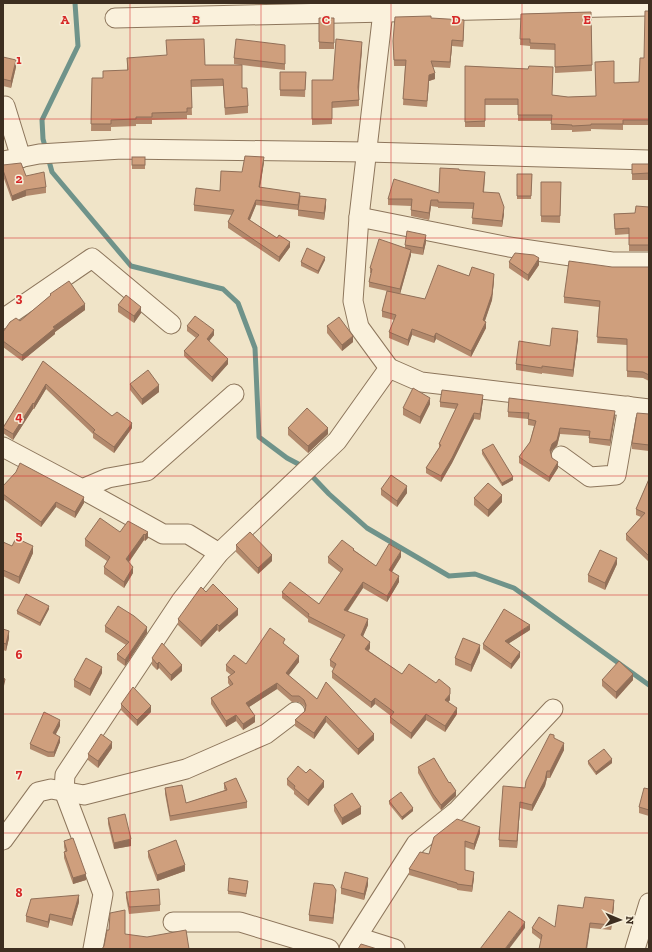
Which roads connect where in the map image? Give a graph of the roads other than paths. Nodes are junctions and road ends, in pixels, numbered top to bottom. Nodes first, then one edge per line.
1 (649, 6) edge
2 (384, 8) edge
3 (114, 18) dead end
4 (5, 106) dead end
5 (367, 152) junction
6 (30, 156) junction
7 (649, 160) edge
8 (3, 161) edge
9 (359, 217) junction
10 (649, 262) edge
11 (3, 319) edge
12 (171, 324) dead end
13 (389, 368) junction
14 (234, 394) dead end
15 (628, 406) junction
16 (649, 409) edge
17 (3, 447) edge
18 (561, 456) dead end
19 (82, 489) junction
20 (219, 553) junction
21 (553, 709) dead end
22 (295, 712) dead end
23 (64, 791) junction
24 (3, 840) edge
25 (649, 903) edge
26 (173, 922) dead end
27 (353, 943) edge
28 (92, 949) edge
29 (329, 949) edge
30 (396, 949) edge
31 (635, 949) edge

1 - 2 street
2 - 3 street
2 - 5 street
4 - 6 street
5 - 6 street
5 - 7 street
5 - 9 street
6 - 8 street
9 - 10 street
9 - 13 street
11 - 12 street
13 - 15 street
13 - 20 street
14 - 19 street
15 - 16 street
15 - 18 street
17 - 19 street
19 - 20 street
20 - 23 street
21 - 27 street
22 - 23 street
23 - 24 street
23 - 28 street
25 - 31 street
26 - 29 street
27 - 30 street

